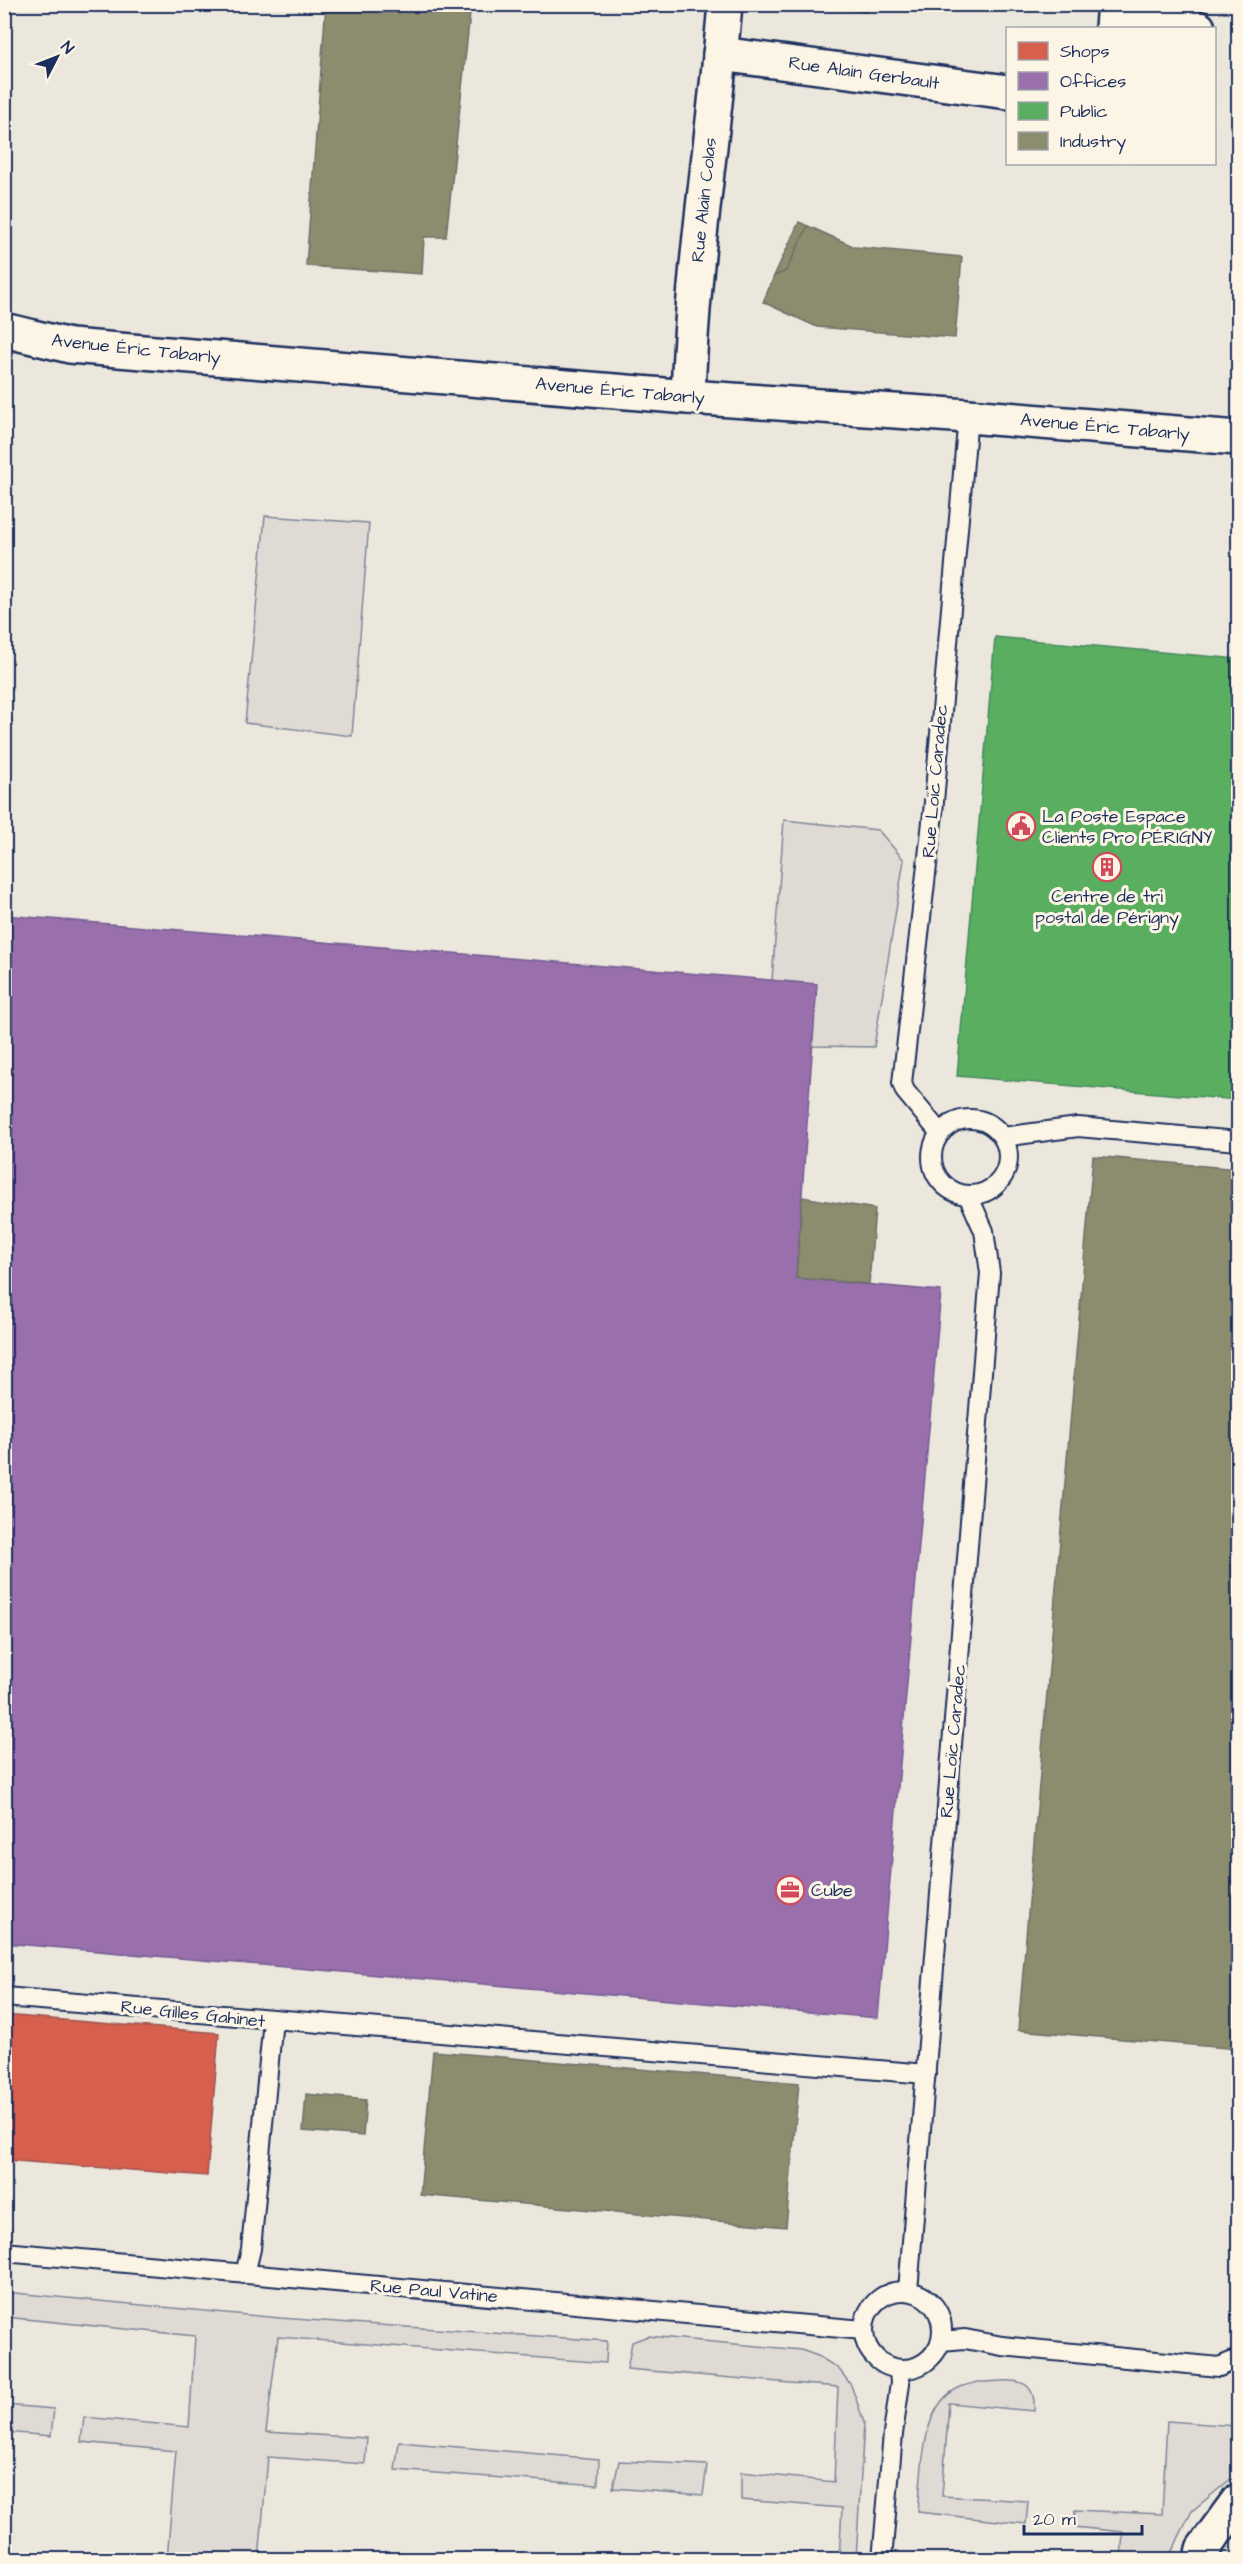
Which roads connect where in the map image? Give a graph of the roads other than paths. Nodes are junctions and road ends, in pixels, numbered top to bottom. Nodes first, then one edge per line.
1 (724, 4) edge
2 (1112, 27) edge
3 (1191, 27) edge
4 (720, 54) junction
5 (1006, 92) edge
6 (4, 330) edge
7 (688, 397) junction
8 (968, 416) junction
9 (1239, 438) edge
10 (939, 1132) junction
11 (1003, 1137) junction
12 (1239, 1141) edge
13 (968, 1195) junction
14 (4, 1997) edge
15 (273, 2019) junction
16 (926, 2073) junction
17 (4, 2252) edge
18 (245, 2274) junction
19 (908, 2291) junction
20 (863, 2330) junction
21 (941, 2341) junction
22 (1239, 2359) edge
23 (899, 2370) junction
24 (1239, 2501) edge
25 (882, 2559) edge
26 (1201, 2559) edge

1 - 4 street, Rue Alain Colas
2 - 3 street
4 - 5 street, Rue Alain Gerbault
4 - 7 street, Rue Alain Colas
6 - 7 street, Avenue Éric Tabarly
7 - 8 street, Avenue Éric Tabarly
8 - 9 street, Avenue Éric Tabarly
8 - 10 lane, Rue Loïc Caradec
10 - 11 lane
10 - 13 lane
11 - 12 lane
11 - 13 lane
13 - 16 lane, Rue Loïc Caradec
14 - 15 lane, Rue Gilles Gahinet
15 - 16 lane
15 - 18 lane, Rue Gilles Gahinet
16 - 19 lane, Rue Loïc Caradec
17 - 18 lane, Rue Paul Vatine
18 - 20 lane, Rue Paul Vatine
19 - 20 lane
19 - 21 lane
20 - 23 lane
21 - 22 lane
21 - 23 lane
23 - 25 lane
24 - 26 street

